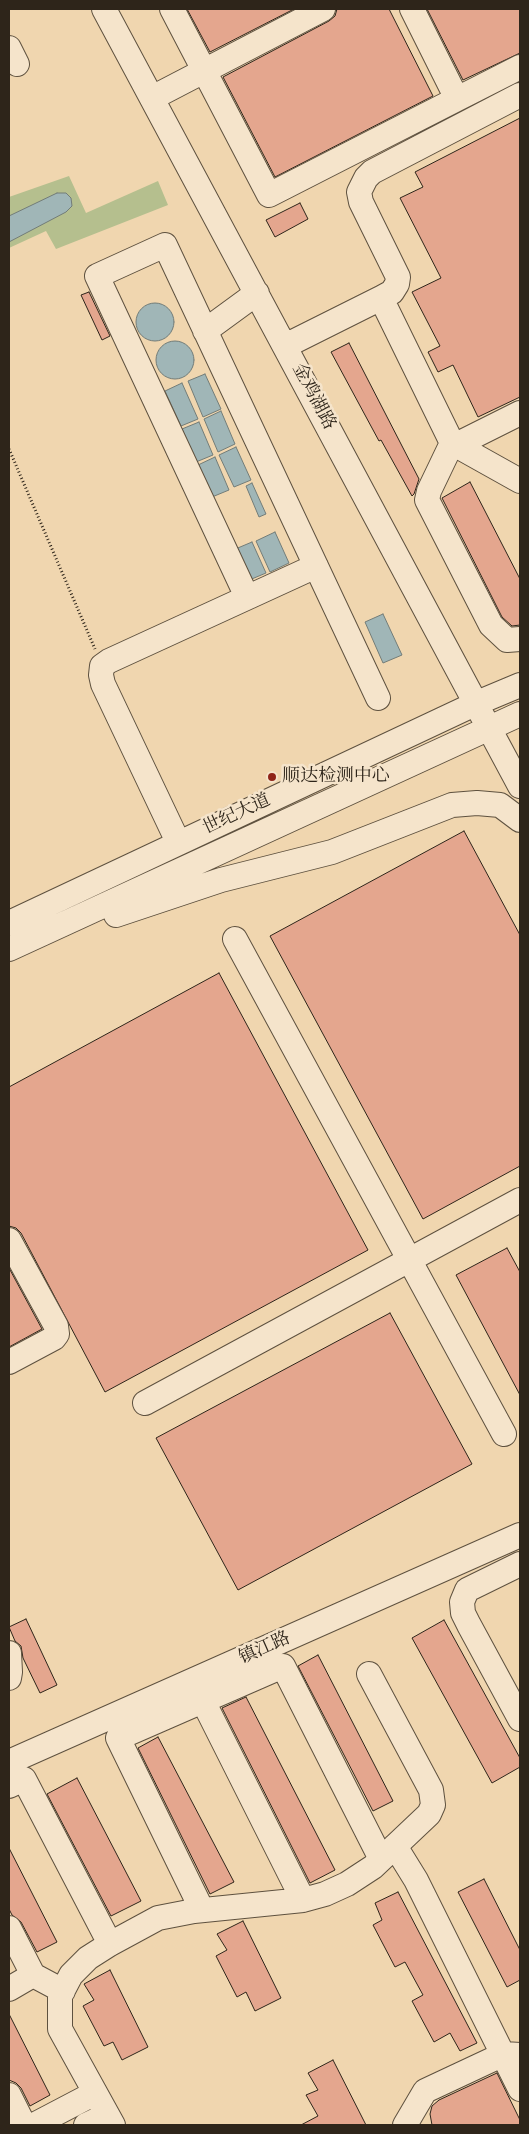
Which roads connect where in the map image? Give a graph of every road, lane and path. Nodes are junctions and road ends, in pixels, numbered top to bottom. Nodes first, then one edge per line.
1 (104, 9) edge
2 (172, 9) edge
3 (323, 9) edge
4 (412, 9) edge
5 (520, 68) edge
6 (204, 71) junction
7 (520, 95) edge
8 (152, 98) junction
9 (457, 99) junction
10 (257, 293) junction
11 (381, 298) junction
12 (205, 331) junction
13 (285, 346) junction
14 (520, 413) edge
15 (454, 444) junction
16 (9, 449) edge
17 (520, 481) edge
18 (316, 566) junction
19 (247, 597) junction
20 (520, 639) edge
21 (102, 666) junction
22 (520, 685) edge
23 (378, 698) dead end
24 (477, 703) junction
25 (520, 714) edge
26 (489, 727) junction
27 (520, 786) edge
28 (520, 820) edge
29 (178, 842) junction
30 (9, 923) edge
31 (234, 939) dead end
32 (9, 949) edge
33 (9, 954) edge
34 (520, 1200) edge
35 (9, 1240) edge
36 (410, 1260) junction
37 (9, 1362) edge
38 (145, 1403) dead end
39 (504, 1434) dead end
40 (520, 1535) edge
41 (520, 1564) edge
42 (9, 1653) edge
43 (369, 1674) dead end
44 (9, 1678) edge
45 (203, 1701) junction
46 (520, 1719) edge
47 (9, 1762) edge
48 (9, 1786) edge
49 (388, 1853) junction
50 (303, 1900) junction
51 (202, 1910) junction
52 (9, 1928) edge
53 (110, 1944) junction
54 (33, 1975) junction
55 (9, 1989) edge
56 (63, 1991) junction
57 (512, 2055) edge
58 (520, 2089) edge
59 (95, 2093) junction
60 (9, 2095) edge
61 (102, 2122) edge
62 (24, 2125) edge
63 (34, 2125) edge
64 (405, 2125) edge

1 - 8 street, 金鸡湖路
2 - 6 street
3 - 6 street
4 - 9 street
5 - 9 street
6 - 8 street
6 - 9 street
7 - 11 street
8 - 10 street, 金鸡湖路
10 - 12 street
10 - 13 street, 金鸡湖路
11 - 13 street
11 - 15 street
12 - 18 street
12 - 19 street
13 - 24 street, 金鸡湖路
14 - 15 street
15 - 17 street
15 - 20 street
16 - 21 path
18 - 19 street
18 - 23 street
19 - 21 street
21 - 29 street
22 - 24 street, 世纪大道
24 - 26 street, 金鸡湖路
24 - 29 street, 世纪大道
25 - 26 street, 世纪大道
26 - 27 street, 金鸡湖路
26 - 32 street, 世纪大道
28 - 33 street
29 - 30 street, 世纪大道
31 - 36 street
34 - 36 street
35 - 37 street
36 - 38 street
36 - 39 street
40 - 47 street, 镇江路
41 - 46 street
42 - 44 street
43 - 49 street
45 - 49 street
45 - 50 street
45 - 51 street
48 - 53 street
49 - 50 street
49 - 57 street
50 - 51 street
51 - 53 street
52 - 54 street
53 - 56 street
54 - 55 street
54 - 56 street
56 - 59 street
57 - 58 street
57 - 64 street
59 - 61 street
59 - 63 street
60 - 62 street

